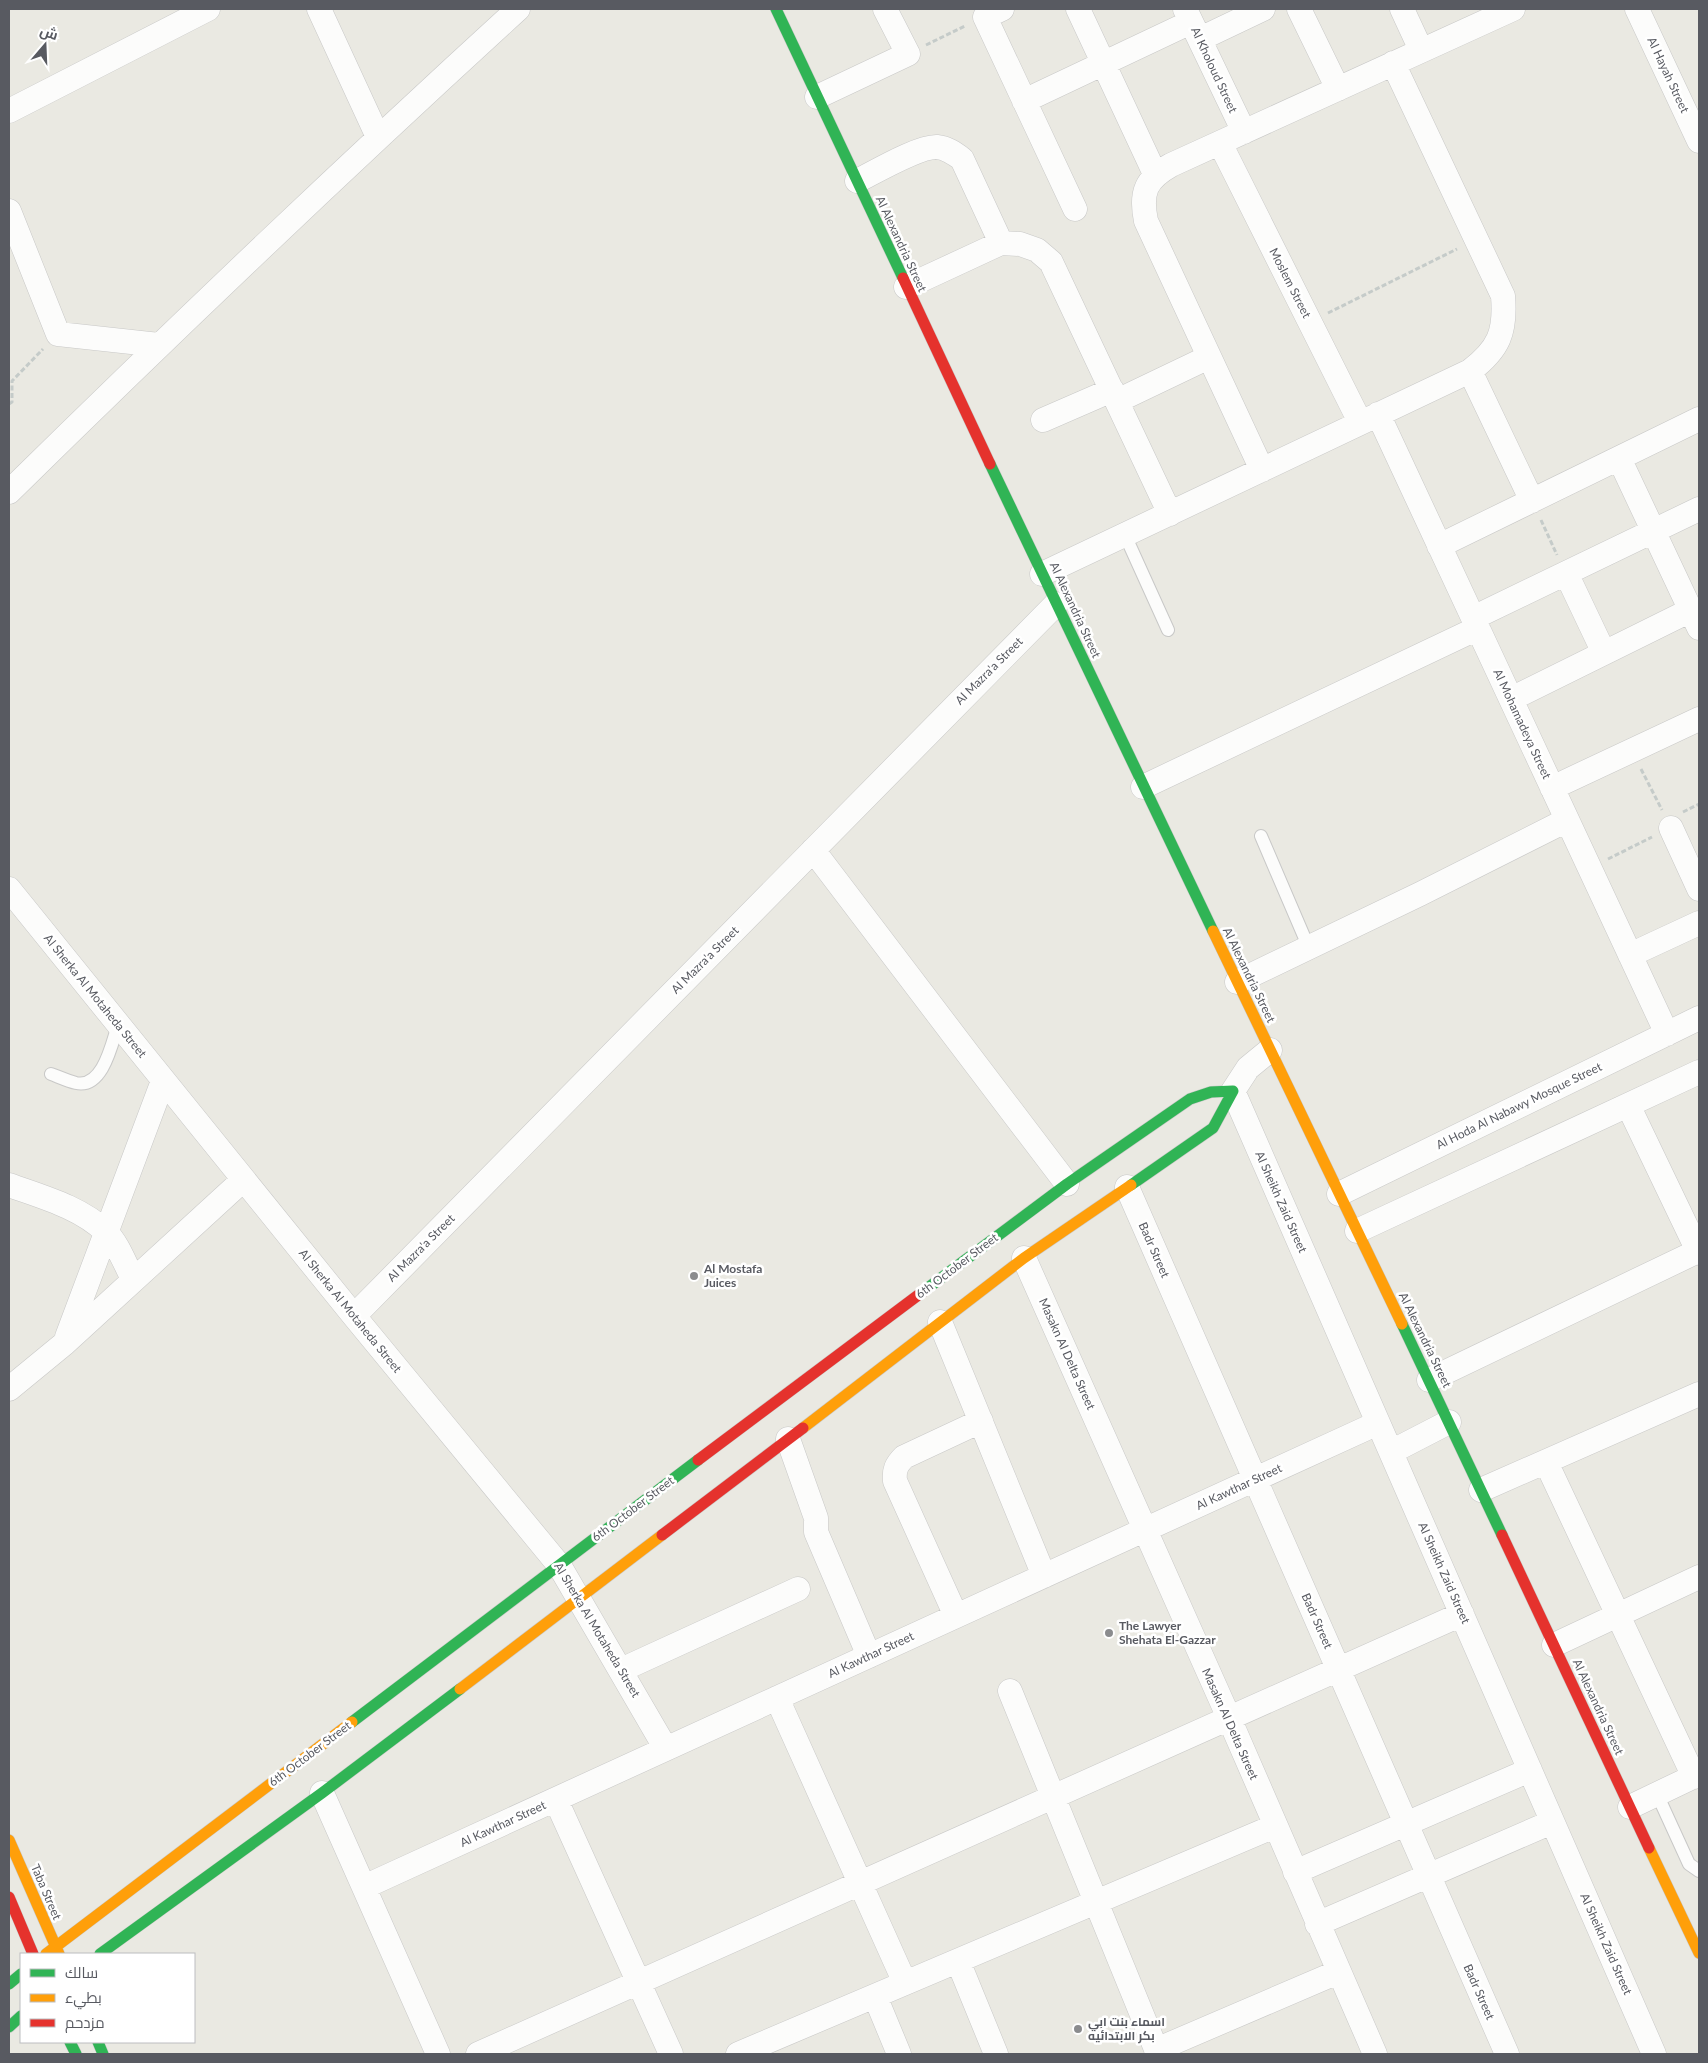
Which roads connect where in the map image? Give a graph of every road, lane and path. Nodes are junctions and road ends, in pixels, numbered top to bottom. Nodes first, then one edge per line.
1 (208, 9) edge
2 (319, 9) edge
3 (518, 9) edge
4 (776, 9) edge
5 (885, 9) edge
6 (1078, 9) edge
7 (1263, 9) edge
8 (1299, 9) edge
9 (1402, 9) edge
10 (1512, 9) edge
11 (1638, 9) edge
12 (993, 13) edge
13 (1192, 23) edge
14 (1421, 50) junction
15 (908, 54) junction
16 (1104, 64) junction
17 (1393, 64) junction
18 (1338, 89) junction
19 (817, 97) junction
20 (1024, 101) junction
21 (9, 112) edge
22 (1244, 132) junction
23 (378, 137) junction
24 (1699, 141) edge
25 (1220, 143) junction
26 (1155, 174) junction
27 (857, 181) junction
28 (1076, 209) dead end
29 (9, 211) edge
30 (1476, 240) junction
31 (1002, 243) junction
32 (906, 287) junction
33 (1310, 322) junction
34 (58, 334) junction
35 (159, 346) junction
36 (1209, 357) junction
37 (1470, 371) junction
38 (1114, 396) junction
39 (9, 404) edge
40 (1369, 418) junction
41 (1699, 419) edge
42 (1043, 420) dead end
43 (1619, 458) junction
44 (1262, 470) junction
45 (9, 492) edge
46 (1532, 501) junction
47 (1699, 510) edge
48 (1170, 514) junction
49 (1654, 531) junction
50 (1125, 535) junction
51 (1440, 546) junction
52 (1566, 573) junction
53 (1042, 574) junction
54 (1056, 604) junction
55 (1695, 619) edge
56 (1476, 623) junction
57 (1168, 630) dead end
58 (1604, 653) junction
59 (1511, 699) junction
60 (1699, 719) edge
61 (1632, 751) junction
62 (1143, 787) junction
63 (1552, 788) junction
64 (1567, 820) junction
65 (1671, 828) junction
66 (1261, 836) dead end
67 (813, 850) junction
68 (1590, 868) junction
69 (9, 889) edge
70 (1699, 889) edge
71 (1699, 923) edge
72 (1308, 948) junction
73 (1630, 955) junction
74 (1237, 982) junction
75 (1699, 1018) edge
76 (118, 1025) junction
77 (1667, 1034) junction
78 (1270, 1050) junction
79 (1699, 1072) edge
80 (51, 1074) dead end
81 (164, 1081) junction
82 (1233, 1091) junction
83 (1628, 1105) junction
84 (243, 1180) junction
85 (1067, 1184) junction
86 (9, 1185) edge
87 (1126, 1187) junction
88 (1339, 1194) junction
89 (106, 1232) junction
90 (1357, 1232) junction
91 (1697, 1246) edge
92 (1024, 1258) junction
93 (133, 1279) junction
94 (354, 1316) junction
95 (940, 1322) junction
96 (65, 1343) junction
97 (1429, 1380) junction
98 (9, 1388) edge
99 (1699, 1394) edge
100 (980, 1421) junction
101 (1448, 1422) junction
102 (1378, 1424) junction
103 (788, 1439) junction
104 (1391, 1452) junction
105 (1546, 1462) junction
106 (1255, 1480) junction
107 (1481, 1490) junction
108 (1144, 1530) junction
109 (559, 1565) junction
110 (1044, 1576) junction
111 (1699, 1576) edge
112 (798, 1589) dead end
113 (580, 1598) junction
114 (1462, 1614) junction
115 (1618, 1615) junction
116 (956, 1616) junction
117 (1554, 1645) junction
118 (869, 1656) junction
119 (1338, 1669) junction
120 (622, 1670) junction
121 (1010, 1691) dead end
122 (778, 1698) junction
123 (1229, 1718) junction
124 (666, 1749) junction
125 (1530, 1770) junction
126 (1697, 1775) edge
127 (322, 1793) junction
128 (1657, 1794) junction
129 (1053, 1797) junction
130 (556, 1800) junction
131 (1630, 1807) junction
132 (1552, 1822) junction
133 (1406, 1823) junction
134 (1275, 1826) junction
135 (9, 1840) edge
136 (1699, 1871) edge
137 (1294, 1872) junction
138 (1428, 1876) junction
139 (860, 1883) junction
140 (364, 1887) junction
141 (9, 1897) edge
142 (1096, 1902) junction
143 (1317, 1924) junction
144 (53, 1952) edge
145 (33, 1953) edge
146 (101, 1953) edge
147 (1699, 1953) edge
148 (958, 1961) junction
149 (1338, 1972) junction
150 (20, 1975) edge
151 (638, 1982) junction
152 (905, 1983) junction
153 (9, 1984) edge
154 (874, 1996) junction
155 (20, 2017) edge
156 (9, 2027) edge
157 (1157, 2052) edge
158 (438, 2054) edge
159 (478, 2054) edge
160 (671, 2054) edge
161 (738, 2054) edge
162 (899, 2054) edge
163 (996, 2054) edge
164 (1374, 2054) edge
165 (1507, 2054) edge
166 (1654, 2054) edge

1 - 21 street
2 - 23 street
3 - 23 street
4 - 19 street, Al Alexandria Street
5 - 15 street
6 - 16 street
7 - 13 street
8 - 18 street
9 - 14 street
10 - 14 street
11 - 24 street, Al Hayah Street
12 - 15 path
12 - 20 street
13 - 16 street
13 - 22 street, Al Kholoud Street
14 - 17 street
15 - 19 street
16 - 20 street
16 - 26 street
17 - 18 street
17 - 30 street
18 - 22 street
19 - 27 street, Al Alexandria Street
20 - 28 street
22 - 25 street
23 - 35 street
25 - 26 street
25 - 33 street, Moslem Street
26 - 36 street
27 - 31 street
27 - 32 street, Al Alexandria Street
29 - 34 street
30 - 33 path
30 - 37 street
31 - 32 street
31 - 38 street
32 - 53 street, Al Alexandria Street
33 - 40 street, Moslem Street
34 - 35 street
34 - 39 path
35 - 45 street
36 - 38 street
36 - 44 street
37 - 40 street
37 - 46 street
38 - 42 street
38 - 48 street
40 - 44 street
40 - 51 street, Al Mohamadeya Street
41 - 43 street
43 - 46 street
43 - 49 street
44 - 48 street
46 - 51 street
46 - 52 path
47 - 49 street
48 - 50 street
49 - 52 street
49 - 55 street
50 - 53 street
50 - 57 lane
51 - 56 street, Al Mohamadeya Street
52 - 56 street
52 - 58 street
53 - 54 street, Al Alexandria Street
54 - 62 street, Al Alexandria Street
54 - 67 street, Al Mazra'a Street
55 - 58 street
56 - 59 street, Al Mohamadeya Street
56 - 62 street
58 - 59 street
59 - 63 street, Al Mohamadeya Street
60 - 61 street
61 - 63 street
61 - 65 path
62 - 74 street, Al Alexandria Street
63 - 64 street, Al Mohamadeya Street
64 - 68 street, Al Mohamadeya Street
64 - 72 street
65 - 68 path
65 - 70 street
66 - 72 lane
67 - 85 street
67 - 94 street, Al Mazra'a Street
68 - 73 street, Al Mohamadeya Street
69 - 76 street, Al Sherka Al Motaheda Street
71 - 73 street
72 - 74 street
73 - 77 street, Al Mohamadeya Street
74 - 78 street, Al Alexandria Street
75 - 77 street, Al Hoda Al Nabawy Mosque Street
76 - 80 lane
76 - 81 street, Al Sherka Al Motaheda Street
77 - 88 street, Al Hoda Al Nabawy Mosque Street
78 - 82 street
78 - 88 street, Al Alexandria Street
79 - 83 street
81 - 84 street, Al Sherka Al Motaheda Street
81 - 89 street
82 - 85 street, 6th October Street
82 - 87 street
82 - 102 street, Al Sheikh Zaid Street
83 - 90 street
83 - 91 street
84 - 93 street
84 - 94 street, Al Sherka Al Motaheda Street
85 - 109 street, 6th October Street
86 - 89 street
87 - 92 street
87 - 106 street, Badr Street
88 - 90 street, Al Alexandria Street
89 - 93 street
89 - 96 street
90 - 97 street, Al Alexandria Street
91 - 97 street
92 - 95 street
92 - 108 street, Masakn Al Delta Street
93 - 96 street
94 - 109 street, Al Sherka Al Motaheda Street
95 - 100 street
95 - 103 street
96 - 98 street
97 - 101 street, Al Alexandria Street
99 - 105 street
100 - 110 street
100 - 116 street
101 - 104 street
101 - 107 street, Al Alexandria Street
102 - 104 street, Al Sheikh Zaid Street
102 - 106 street, Al Kawthar Street
103 - 113 street
103 - 118 street
104 - 114 street, Al Sheikh Zaid Street
105 - 107 street
105 - 115 street
106 - 108 street, Al Kawthar Street
106 - 119 street, Badr Street
107 - 117 street, Al Alexandria Street
108 - 110 street, Al Kawthar Street
108 - 123 street, Masakn Al Delta Street
109 - 113 street, Al Sherka Al Motaheda Street
109 - 144 street, 6th October Street
110 - 116 street, Al Kawthar Street
111 - 115 street
112 - 120 street
113 - 120 street, Al Sherka Al Motaheda Street
113 - 127 street
114 - 119 street
114 - 125 street, Al Sheikh Zaid Street
115 - 117 street
115 - 126 street
116 - 118 street, Al Kawthar Street
117 - 131 street, Al Alexandria Street
118 - 122 street, Al Kawthar Street
119 - 123 street
119 - 133 street, Badr Street
120 - 124 street, Al Sherka Al Motaheda Street
121 - 129 street
122 - 124 street, Al Kawthar Street
122 - 139 street
123 - 129 street
123 - 134 street, Masakn Al Delta Street
124 - 130 street, Al Kawthar Street
125 - 132 street, Al Sheikh Zaid Street
125 - 133 street
126 - 128 street
127 - 140 street
127 - 146 street
128 - 131 street
128 - 136 lane
129 - 139 street
129 - 142 street
130 - 140 street, Al Kawthar Street
130 - 151 street
131 - 147 street, Al Alexandria Street
132 - 138 street
132 - 166 street, Al Sheikh Zaid Street
133 - 137 street
133 - 138 street, Badr Street
134 - 137 street, Masakn Al Delta Street
134 - 142 street
135 - 144 street, Taba Street
137 - 143 street, Masakn Al Delta Street
138 - 143 street
138 - 165 street, Badr Street
139 - 151 street
139 - 152 street
140 - 158 street
141 - 145 street
142 - 148 street
142 - 157 street
143 - 149 street, Masakn Al Delta Street
148 - 152 street
148 - 163 street
149 - 157 street
149 - 164 street, Masakn Al Delta Street
150 - 153 street
151 - 159 street
151 - 160 street
152 - 154 street
154 - 161 street
154 - 162 street
155 - 156 street

